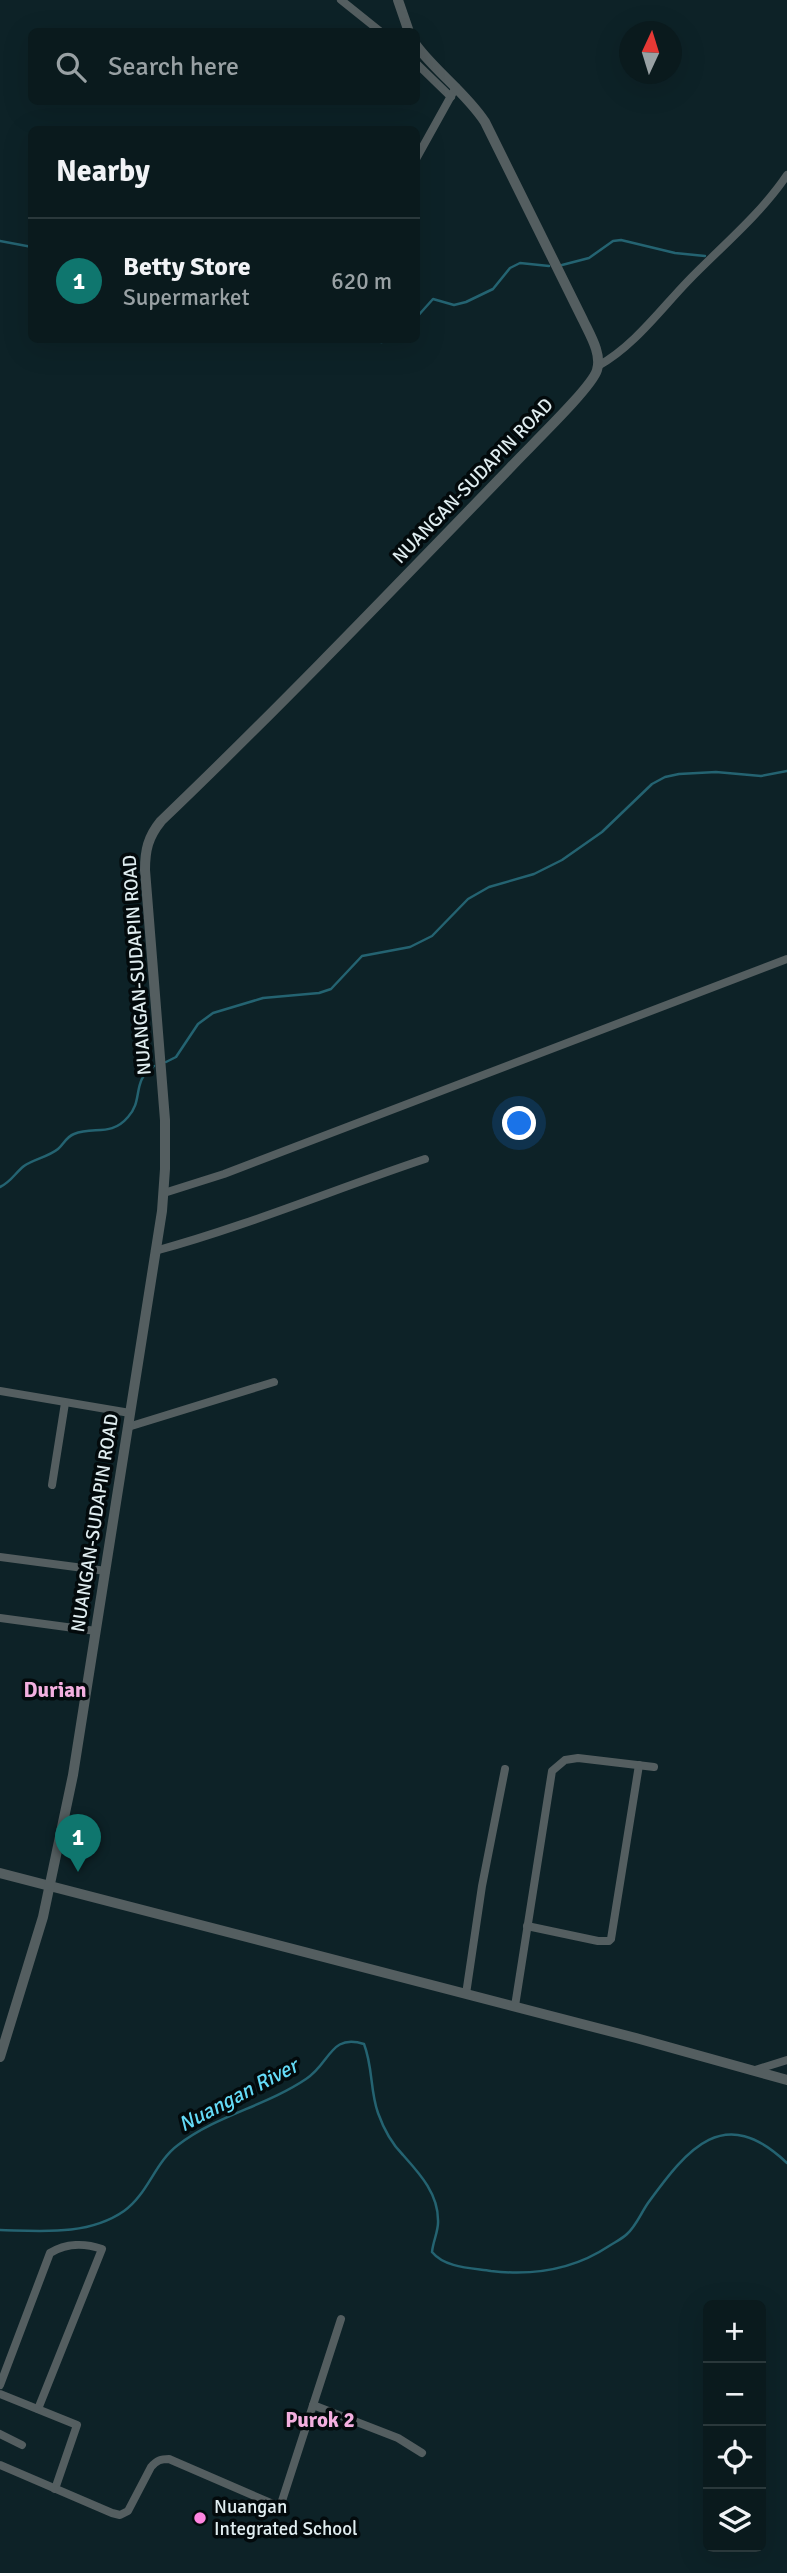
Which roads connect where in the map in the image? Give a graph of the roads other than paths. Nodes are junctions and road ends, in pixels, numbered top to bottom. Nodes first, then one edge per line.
1 (341, 0) edge
2 (398, 0) edge
3 (376, 28) edge
4 (408, 28) edge
5 (420, 49) edge
6 (420, 66) edge
7 (453, 92) junction
8 (420, 152) edge
9 (787, 175) edge
10 (598, 366) junction
11 (787, 959) edge
12 (425, 1159) dead end
13 (164, 1193) junction
14 (155, 1251) junction
15 (274, 1382) dead end
16 (0, 1391) edge
17 (65, 1403) junction
18 (130, 1413) junction
19 (128, 1427) junction
20 (52, 1485) dead end
21 (0, 1557) edge
22 (106, 1571) junction
23 (0, 1618) edge
24 (96, 1631) junction
25 (639, 1765) junction
26 (654, 1767) dead end
27 (505, 1769) dead end
28 (0, 1873) edge
29 (51, 1885) junction
30 (527, 1926) junction
31 (466, 1994) junction
32 (515, 2006) junction
33 (0, 2057) edge
34 (787, 2060) edge
35 (752, 2071) junction
36 (787, 2080) edge
37 (341, 2319) dead end
38 (0, 2385) edge
39 (0, 2394) edge
40 (313, 2405) junction
41 (38, 2409) junction
42 (0, 2434) edge
43 (22, 2445) dead end
44 (422, 2453) dead end
45 (0, 2465) edge
46 (55, 2489) junction

1 - 3 street
2 - 4 street
5 - 7 street
6 - 7 street
7 - 8 street
7 - 10 street
9 - 10 street
10 - 13 street, NUANGAN-SUDAPIN ROAD
11 - 13 street
12 - 14 street
13 - 14 street, NUANGAN-SUDAPIN ROAD
14 - 18 street, NUANGAN-SUDAPIN ROAD
15 - 19 street
16 - 17 street
17 - 18 street
17 - 20 street
18 - 19 street, NUANGAN-SUDAPIN ROAD
19 - 22 street, NUANGAN-SUDAPIN ROAD
21 - 22 street
22 - 24 street, NUANGAN-SUDAPIN ROAD
23 - 24 street
24 - 29 street, NUANGAN-SUDAPIN ROAD
25 - 26 street
25 - 30 street
25 - 30 street
27 - 31 street
28 - 29 street
29 - 31 street
29 - 33 street, NUANGAN-SUDAPIN ROAD
30 - 32 street
31 - 32 street
32 - 35 street
34 - 35 street
35 - 36 street
37 - 40 street
38 - 41 street
39 - 41 street
40 - 44 street
40 - 46 street
41 - 46 street
42 - 43 street
45 - 46 street

